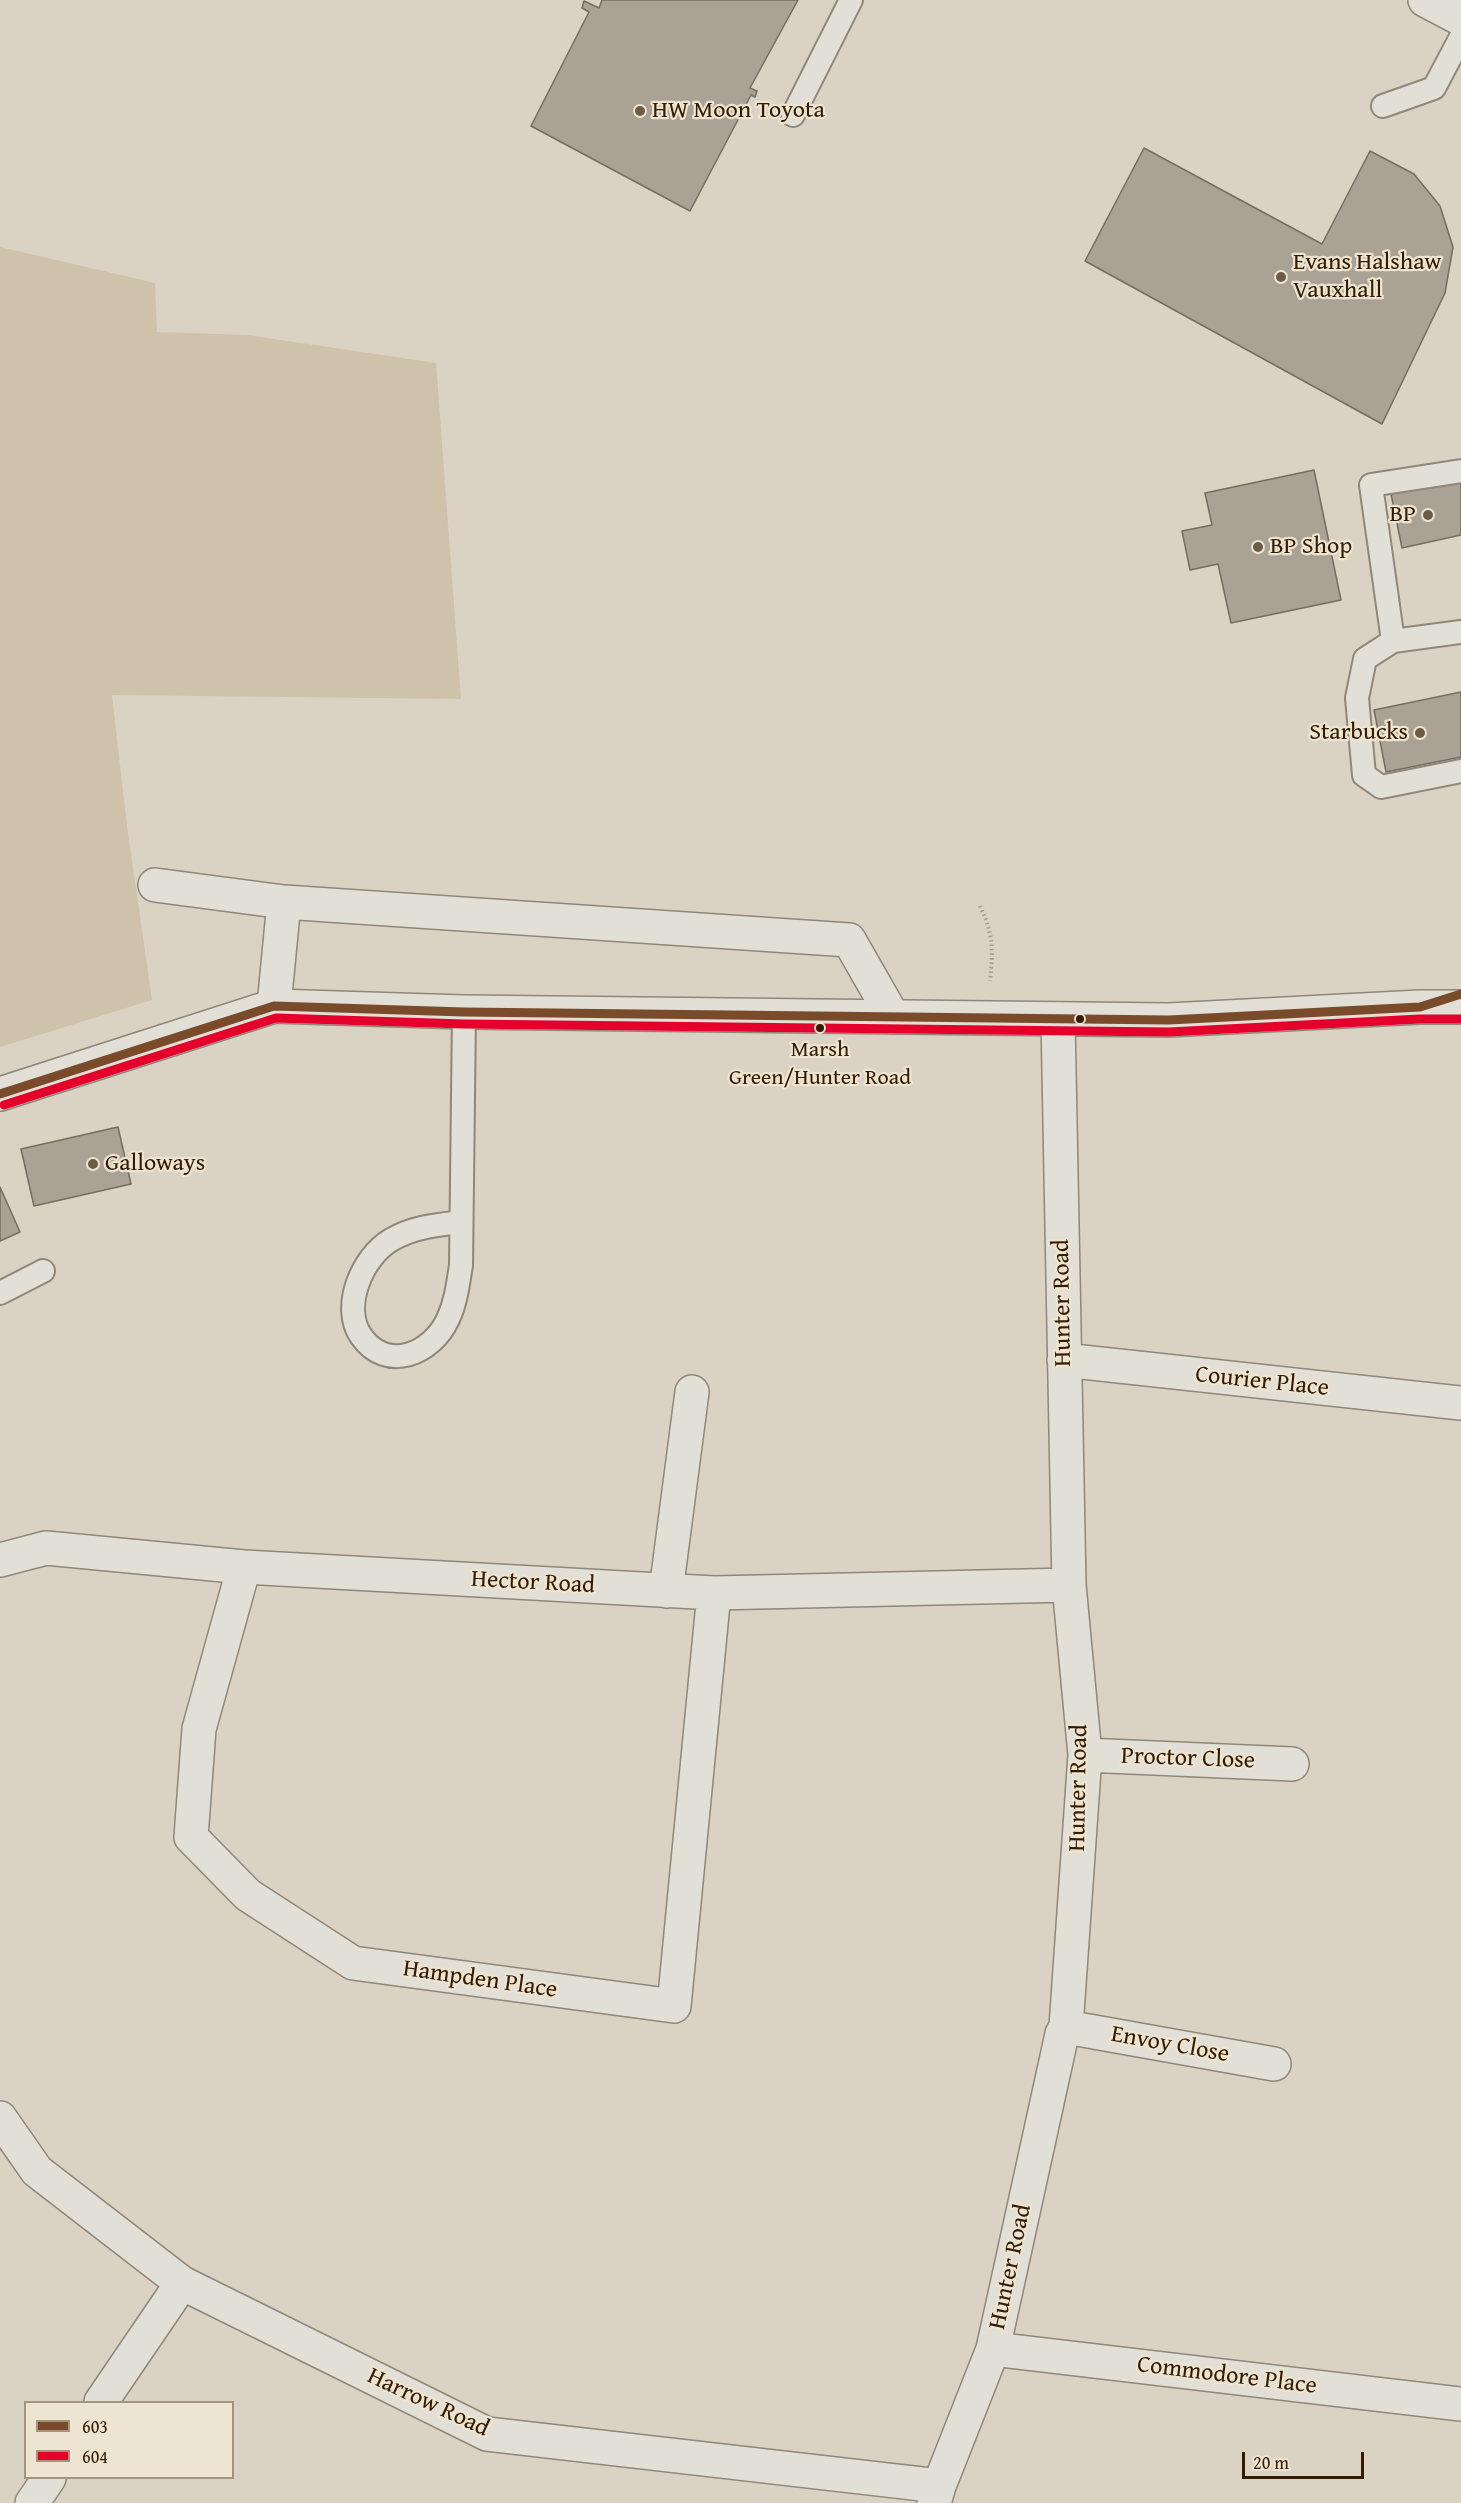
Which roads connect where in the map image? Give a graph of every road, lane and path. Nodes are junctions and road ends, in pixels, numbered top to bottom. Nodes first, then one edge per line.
1 (851, 0) edge
2 (1425, 0) edge
3 (1461, 20) edge
4 (1461, 38) edge
5 (1383, 106) dead end
6 (793, 115) dead end
7 (1461, 471) edge
8 (1461, 632) edge
9 (1393, 641) junction
10 (1461, 771) edge
11 (155, 885) dead end
12 (284, 902) junction
13 (980, 906) dead end
14 (1461, 994) edge
15 (274, 1006) junction
16 (1420, 1007) junction
17 (1461, 1007) edge
18 (464, 1012) junction
19 (893, 1017) junction
20 (986, 1018) junction
21 (1058, 1019) junction
22 (0, 1094) edge
23 (461, 1222) junction
24 (43, 1271) dead end
25 (0, 1293) edge
26 (1064, 1360) junction
27 (692, 1392) dead end
28 (1461, 1403) edge
29 (0, 1560) edge
30 (244, 1567) junction
31 (1069, 1586) junction
32 (666, 1591) junction
33 (714, 1593) junction
34 (1085, 1755) junction
35 (1292, 1764) dead end
36 (1066, 2027) junction
37 (1274, 2064) dead end
38 (0, 2118) edge
39 (182, 2283) junction
40 (993, 2349) junction
41 (102, 2401) edge
42 (1461, 2404) edge
43 (48, 2479) edge
44 (936, 2494) edge
45 (32, 2503) edge

1 - 6 lane
2 - 3 street
4 - 5 lane
7 - 9 lane
8 - 9 lane
9 - 10 lane
11 - 12 street
12 - 15 street
12 - 19 street
13 - 20 path
14 - 16 street
15 - 18 street
15 - 22 street
16 - 17 street
16 - 21 street
18 - 19 street
18 - 23 lane
19 - 20 street
20 - 21 street
21 - 26 street, Hunter Road
23 - 23 lane
24 - 25 lane
26 - 28 street, Courier Place
26 - 31 street, Hunter Road
27 - 32 street
29 - 30 street, Hector Road
30 - 32 street, Hector Road
30 - 33 street, Hampden Place
31 - 33 street, Hector Road
31 - 34 street, Hunter Road
32 - 33 street, Hector Road
34 - 35 street, Proctor Close
34 - 36 street, Hunter Road
36 - 37 street, Envoy Close
36 - 40 street, Hunter Road
38 - 39 street, Harrow Road
39 - 41 street
39 - 44 street, Harrow Road
40 - 42 street, Commodore Place
40 - 44 street, Hunter Road
43 - 45 street

